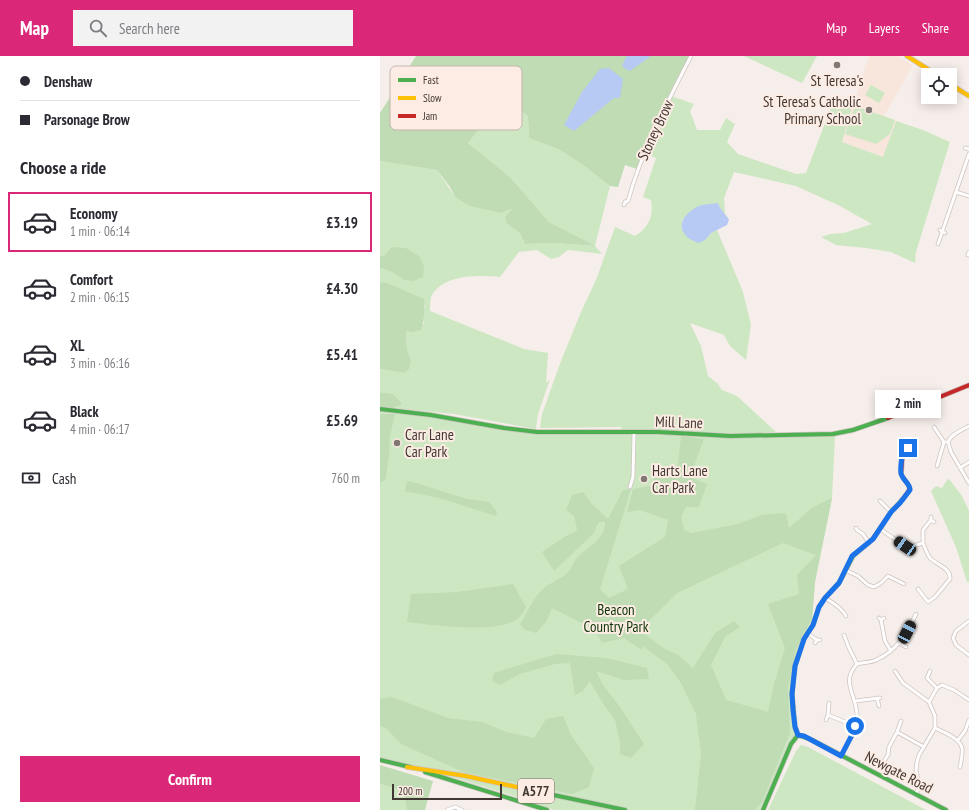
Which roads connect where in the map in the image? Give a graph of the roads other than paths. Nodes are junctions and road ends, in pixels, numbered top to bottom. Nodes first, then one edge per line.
1 (691, 56) edge
2 (907, 56) edge
3 (926, 68) edge
4 (957, 88) edge
5 (969, 96) edge
6 (969, 154) edge
7 (956, 192) junction
8 (969, 196) edge
9 (624, 204) dead end
10 (938, 244) dead end
11 (969, 385) edge
12 (380, 409) edge
13 (969, 426) edge
14 (934, 427) dead end
15 (634, 433) junction
16 (946, 442) junction
17 (905, 447) dead end
18 (969, 462) edge
19 (937, 466) dead end
20 (960, 468) junction
21 (969, 483) edge
22 (630, 487) dead end
23 (880, 501) dead end
24 (891, 512) junction
25 (932, 520) dead end
26 (856, 527) dead end
27 (880, 529) junction
28 (869, 543) junction
29 (923, 544) junction
30 (845, 570) junction
31 (902, 585) dead end
32 (919, 589) dead end
33 (825, 598) junction
34 (846, 613) dead end
35 (916, 613) dead end
36 (881, 619) dead end
37 (969, 621) edge
38 (807, 633) junction
39 (847, 636) dead end
40 (817, 641) dead end
41 (899, 643) junction
42 (906, 647) dead end
43 (891, 651) junction
44 (969, 655) edge
45 (857, 664) junction
46 (901, 670) dead end
47 (930, 671) dead end
48 (937, 688) junction
49 (969, 700) edge
50 (855, 701) junction
51 (929, 702) junction
52 (829, 703) dead end
53 (879, 706) dead end
54 (828, 715) junction
55 (826, 720) dead end
56 (969, 720) edge
57 (902, 721) dead end
58 (855, 726) junction
59 (935, 728) junction
60 (897, 732) junction
61 (798, 735) junction
62 (958, 740) junction
63 (924, 747) junction
64 (841, 756) junction
65 (884, 759) dead end
66 (380, 760) edge
67 (407, 766) junction
68 (960, 767) dead end
69 (916, 794) junction
70 (447, 810) edge
71 (462, 810) edge
72 (547, 810) edge
73 (626, 810) edge
74 (763, 810) edge
75 (946, 810) edge

1 - 9 street, Stoney Brow
2 - 3 street
4 - 5 street
6 - 7 street
7 - 8 street
7 - 10 street
11 - 15 street, Mill Lane
12 - 15 street, Mill Lane
13 - 16 street
14 - 16 street
15 - 22 street
16 - 19 street
16 - 20 street
17 - 24 street
18 - 20 street
20 - 21 street
23 - 24 street
24 - 27 street
25 - 29 street
26 - 28 street
27 - 28 street
27 - 29 street
28 - 30 street
29 - 32 street
30 - 31 street
30 - 33 street
33 - 34 street
33 - 38 street
35 - 41 street
36 - 43 street
37 - 44 street
38 - 40 street
38 - 61 street
39 - 45 street
41 - 42 street
41 - 43 street
43 - 45 street
45 - 50 street
46 - 51 street
47 - 48 street
48 - 49 street
48 - 51 street
50 - 53 street
50 - 58 street
51 - 59 street
52 - 54 street
54 - 55 street
54 - 58 street
56 - 62 street
57 - 60 street
58 - 64 street
59 - 62 street
59 - 63 street
60 - 63 street
60 - 65 street
61 - 64 street, Newgate Road
61 - 74 street
62 - 68 street
63 - 69 street
64 - 69 street, Newgate Road
66 - 67 street, A577
67 - 72 street, A577
67 - 73 street, A577
69 - 75 street, Newgate Road
70 - 71 street

